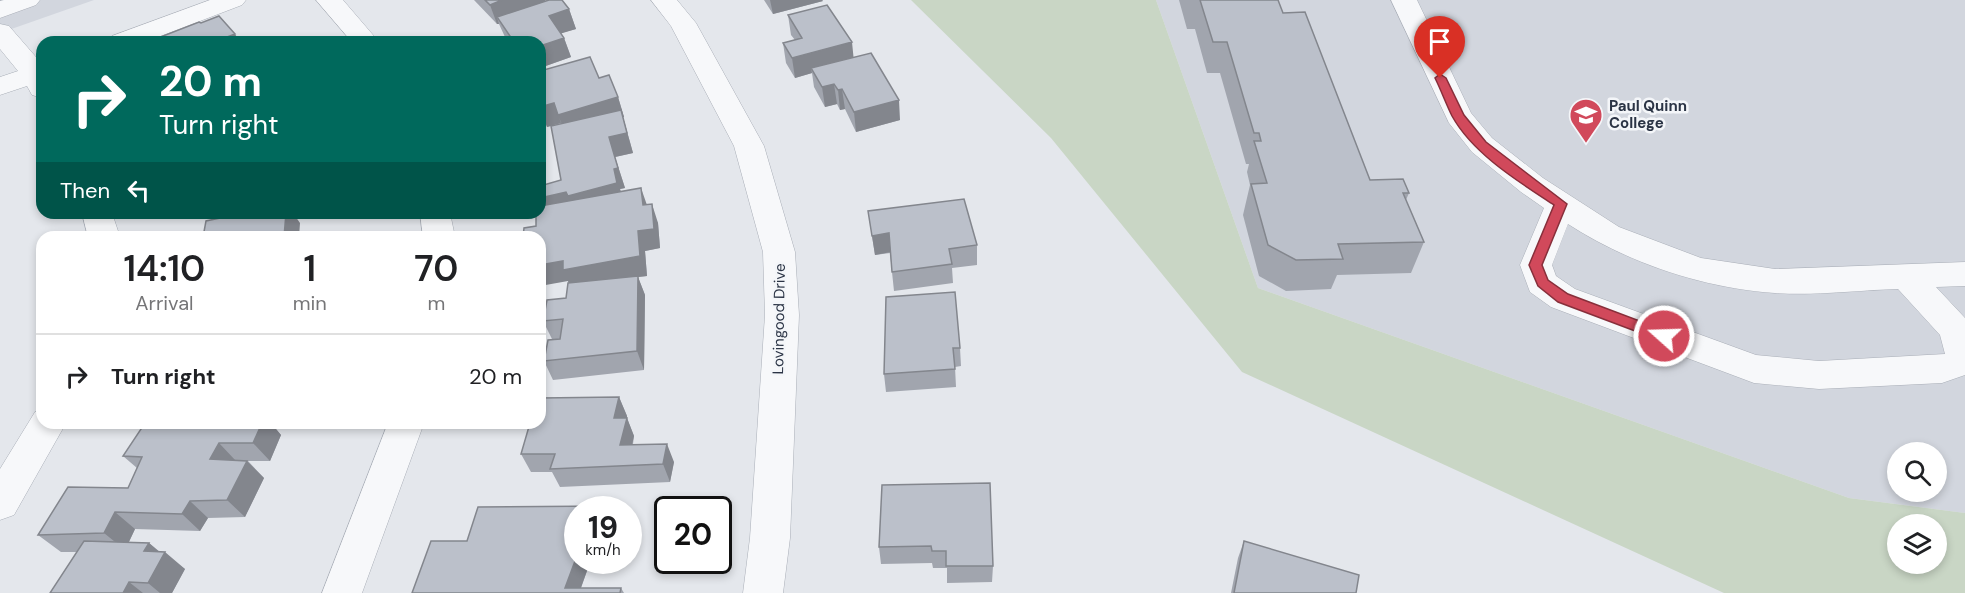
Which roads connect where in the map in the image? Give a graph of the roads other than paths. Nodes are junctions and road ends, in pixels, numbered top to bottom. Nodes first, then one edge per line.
1 (27, 0) edge
2 (233, 0) edge
3 (330, 0) edge
4 (664, 0) edge
5 (1404, 0) edge
6 (0, 10) edge
7 (0, 32) edge
8 (137, 36) edge
9 (361, 36) edge
10 (36, 73) edge
11 (36, 79) edge
12 (0, 86) edge
13 (1561, 204) junction
14 (1965, 274) edge
15 (1906, 276) junction
16 (44, 429) edge
17 (404, 429) edge
18 (0, 503) edge
19 (342, 593) edge
20 (762, 593) edge

1 - 6 street
2 - 8 street
3 - 9 street
4 - 20 street, Lovingood Drive
5 - 13 street
7 - 10 street
11 - 12 street
13 - 15 street
13 - 15 street
14 - 15 street
16 - 18 street
17 - 19 street

